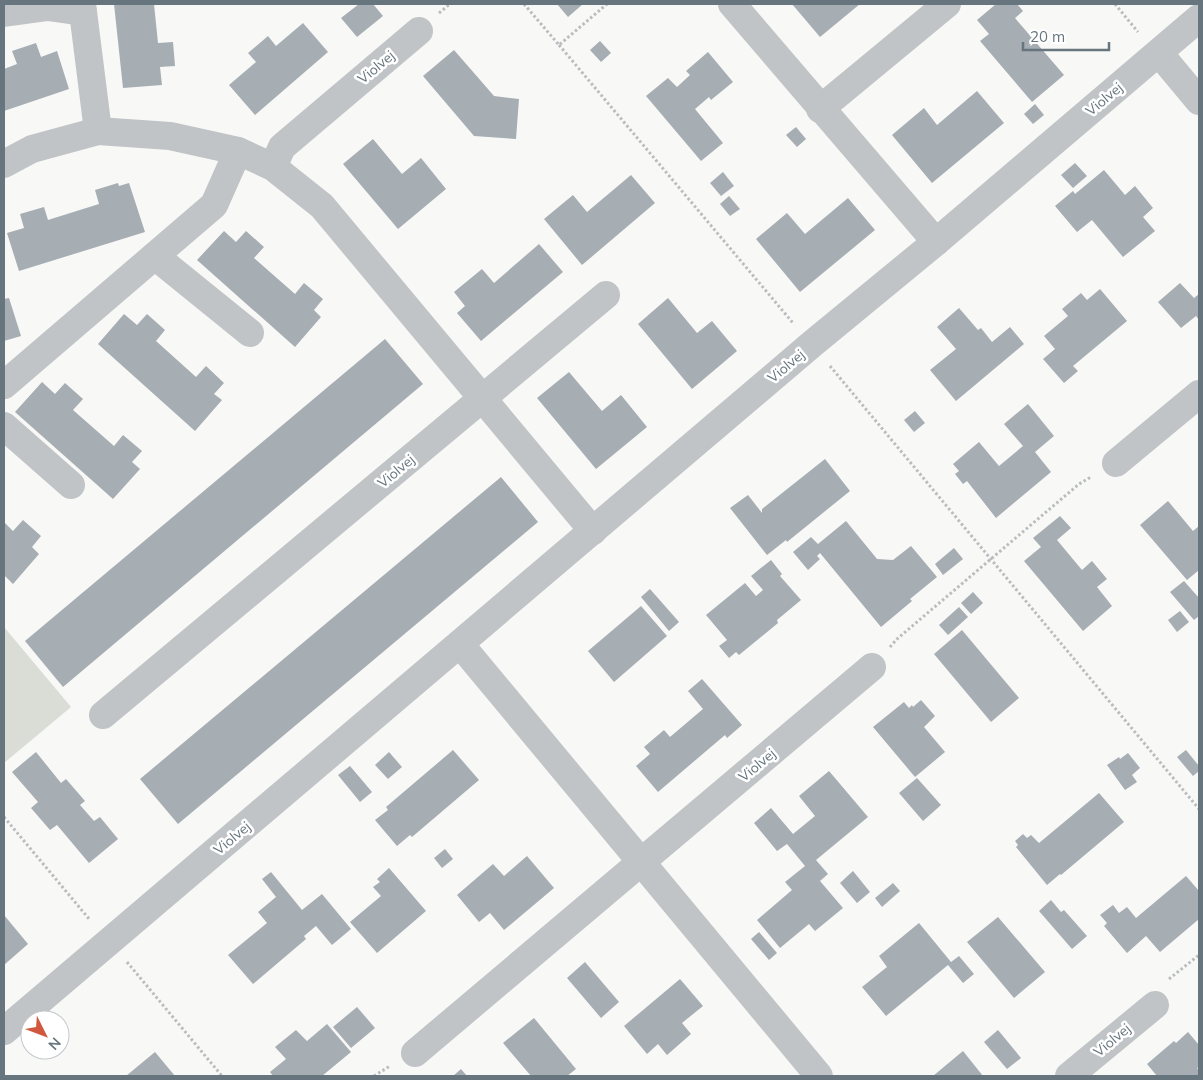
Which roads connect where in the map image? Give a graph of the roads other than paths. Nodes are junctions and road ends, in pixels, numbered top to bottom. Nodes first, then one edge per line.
1 (732, 4) edge
2 (947, 4) edge
3 (83, 8) edge
4 (4, 13) edge
5 (1199, 18) edge
6 (419, 31) dead end
7 (1158, 54) junction
8 (1199, 101) edge
9 (820, 108) junction
10 (98, 131) junction
11 (238, 151) junction
12 (4, 164) edge
13 (273, 167) junction
14 (936, 242) junction
15 (155, 256) junction
16 (606, 295) dead end
17 (250, 333) dead end
18 (4, 384) edge
19 (1199, 394) edge
20 (482, 399) junction
21 (4, 426) edge
22 (1116, 463) road end
23 (72, 485) dead end
24 (593, 531) junction
25 (460, 644) junction
26 (872, 668) road end
27 (102, 715) dead end
28 (641, 862) junction
29 (1155, 1004) road end
30 (4, 1031) edge
31 (415, 1053) dead end
32 (819, 1076) edge
33 (1069, 1076) edge

1 - 9 street
2 - 9 street
3 - 4 street
3 - 10 street
5 - 7 street, Violvej
6 - 13 street, Violvej
7 - 8 street
7 - 14 street, Violvej
9 - 14 street
10 - 11 street
10 - 12 street
11 - 13 street
11 - 15 street
13 - 20 street
14 - 24 street, Violvej
15 - 17 street
15 - 18 street
16 - 20 street, Violvej
19 - 22 street
20 - 24 street
20 - 27 street, Violvej
21 - 23 street
24 - 25 street, Violvej
25 - 28 street
25 - 30 street, Violvej
26 - 28 street, Violvej
28 - 31 street, Violvej
28 - 32 street
29 - 33 street, Violvej

